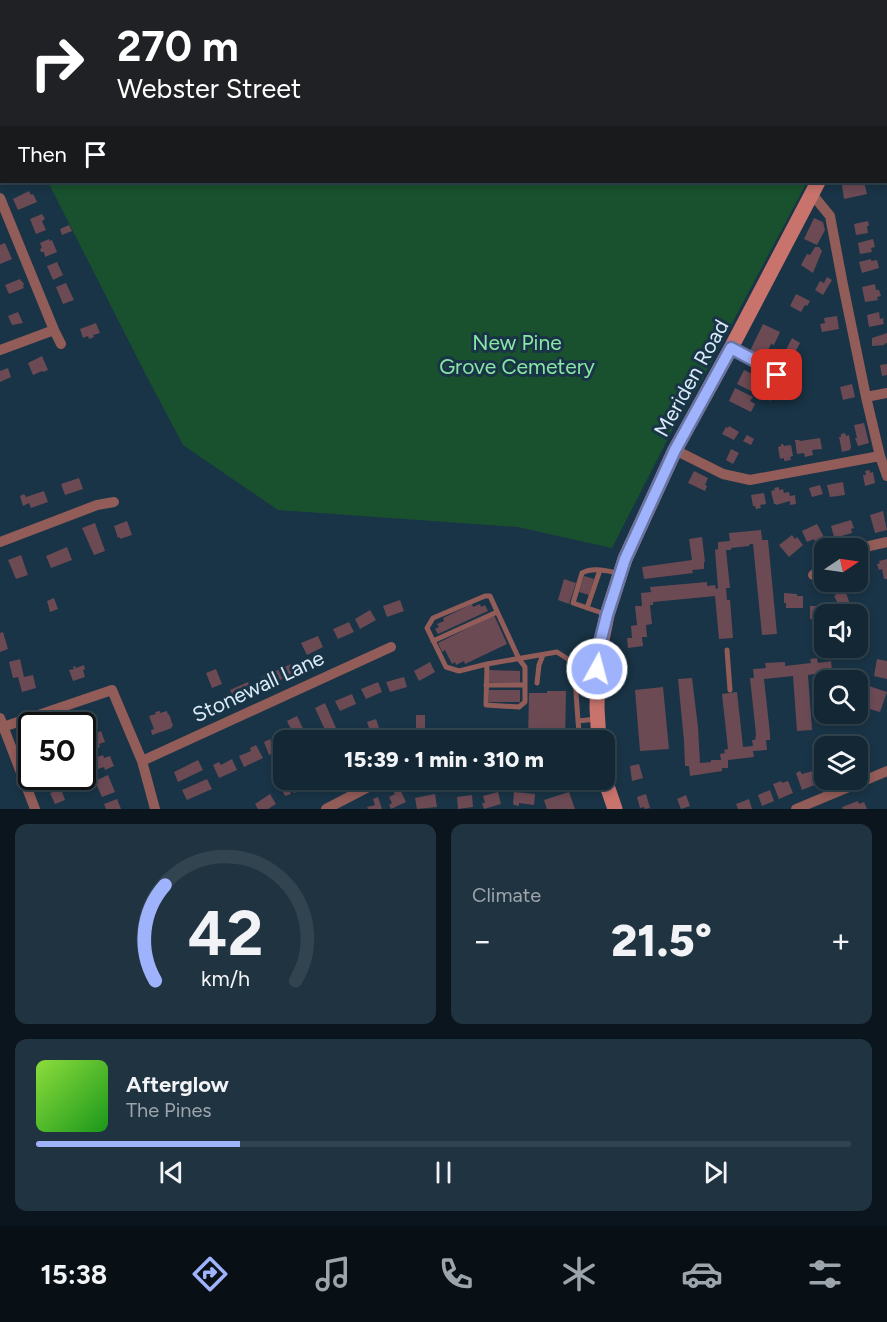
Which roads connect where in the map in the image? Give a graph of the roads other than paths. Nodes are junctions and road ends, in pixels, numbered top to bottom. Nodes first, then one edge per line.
1 (815, 188) edge
2 (0, 198) edge
3 (4, 219) edge
4 (54, 330) junction
5 (61, 344) dead end
6 (731, 348) junction
7 (0, 350) edge
8 (777, 375) dead end
9 (887, 393) edge
10 (866, 397) junction
11 (675, 450) junction
12 (880, 456) junction
13 (887, 476) edge
14 (114, 502) dead end
15 (0, 542) edge
16 (887, 542) edge
17 (868, 546) edge
18 (600, 570) junction
19 (620, 573) junction
20 (587, 608) junction
21 (497, 612) junction
22 (607, 615) junction
23 (433, 641) junction
24 (391, 647) dead end
25 (727, 650) dead end
26 (543, 655) junction
27 (519, 659) junction
28 (574, 663) junction
29 (487, 664) junction
30 (597, 669) junction
31 (537, 682) dead end
32 (486, 685) junction
33 (525, 685) junction
34 (730, 690) dead end
35 (598, 718) junction
36 (578, 721) junction
37 (1, 724) edge
38 (579, 730) edge
39 (599, 730) edge
40 (142, 761) junction
41 (887, 771) edge
42 (363, 790) edge
43 (608, 790) edge
44 (35, 809) edge
45 (155, 809) edge
46 (326, 809) edge
47 (615, 809) edge
48 (796, 809) edge

1 - 6 main road, Meriden Road
1 - 10 street
2 - 3 street
3 - 4 street
4 - 5 street
4 - 7 street
6 - 8 street
6 - 11 main road, Meriden Road
9 - 10 street
10 - 12 street
11 - 12 street
11 - 19 main road, Meriden Road
12 - 13 street
14 - 15 street
16 - 17 street
18 - 19 lane
18 - 20 lane
18 - 20 lane
19 - 22 main road, Meriden Road
20 - 22 lane
21 - 23 lane
21 - 23 lane
21 - 27 lane
22 - 30 main road, Meriden Road
23 - 29 lane
24 - 40 street, Stonewall Lane
25 - 34 lane
26 - 27 lane
26 - 28 lane
26 - 31 lane
27 - 29 lane
27 - 33 lane
28 - 30 lane
28 - 36 lane
29 - 32 lane
30 - 35 main road, Meriden Road
32 - 33 lane
32 - 33 lane
35 - 36 lane
35 - 39 main road, Meriden Road
36 - 38 lane
37 - 40 street
37 - 44 street
40 - 45 street
41 - 48 street
42 - 46 street
43 - 47 main road

